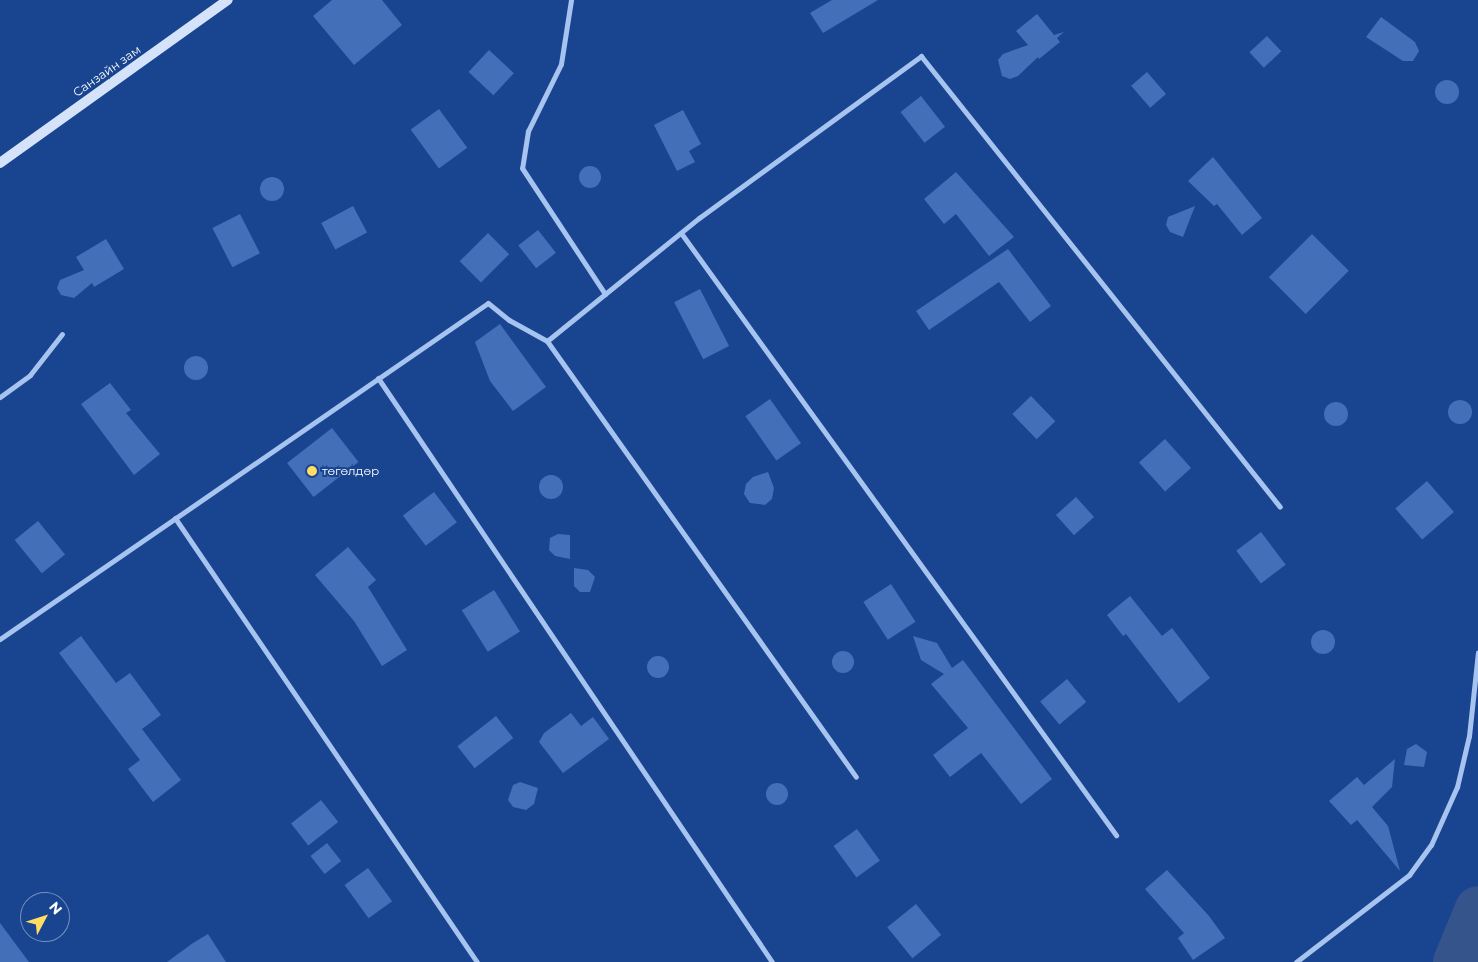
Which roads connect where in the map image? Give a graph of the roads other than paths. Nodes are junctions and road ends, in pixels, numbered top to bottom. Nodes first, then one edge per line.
1 (228, 0) edge
2 (571, 0) edge
3 (0, 163) edge
4 (682, 233) junction
5 (605, 294) junction
6 (62, 334) dead end
7 (547, 341) junction
8 (378, 378) junction
9 (0, 397) edge
10 (1280, 507) dead end
11 (175, 518) junction
12 (0, 639) edge
13 (1478, 652) edge
14 (856, 777) dead end
15 (1116, 835) dead end
16 (478, 962) edge
17 (772, 962) edge
18 (1296, 962) edge

1 - 3 main road, Санзайн зам
2 - 5 street
4 - 5 street
4 - 10 street
4 - 15 street
5 - 7 street
6 - 9 street
7 - 8 street
7 - 14 street
8 - 11 street
8 - 17 street
11 - 12 street
11 - 16 street
13 - 18 street

